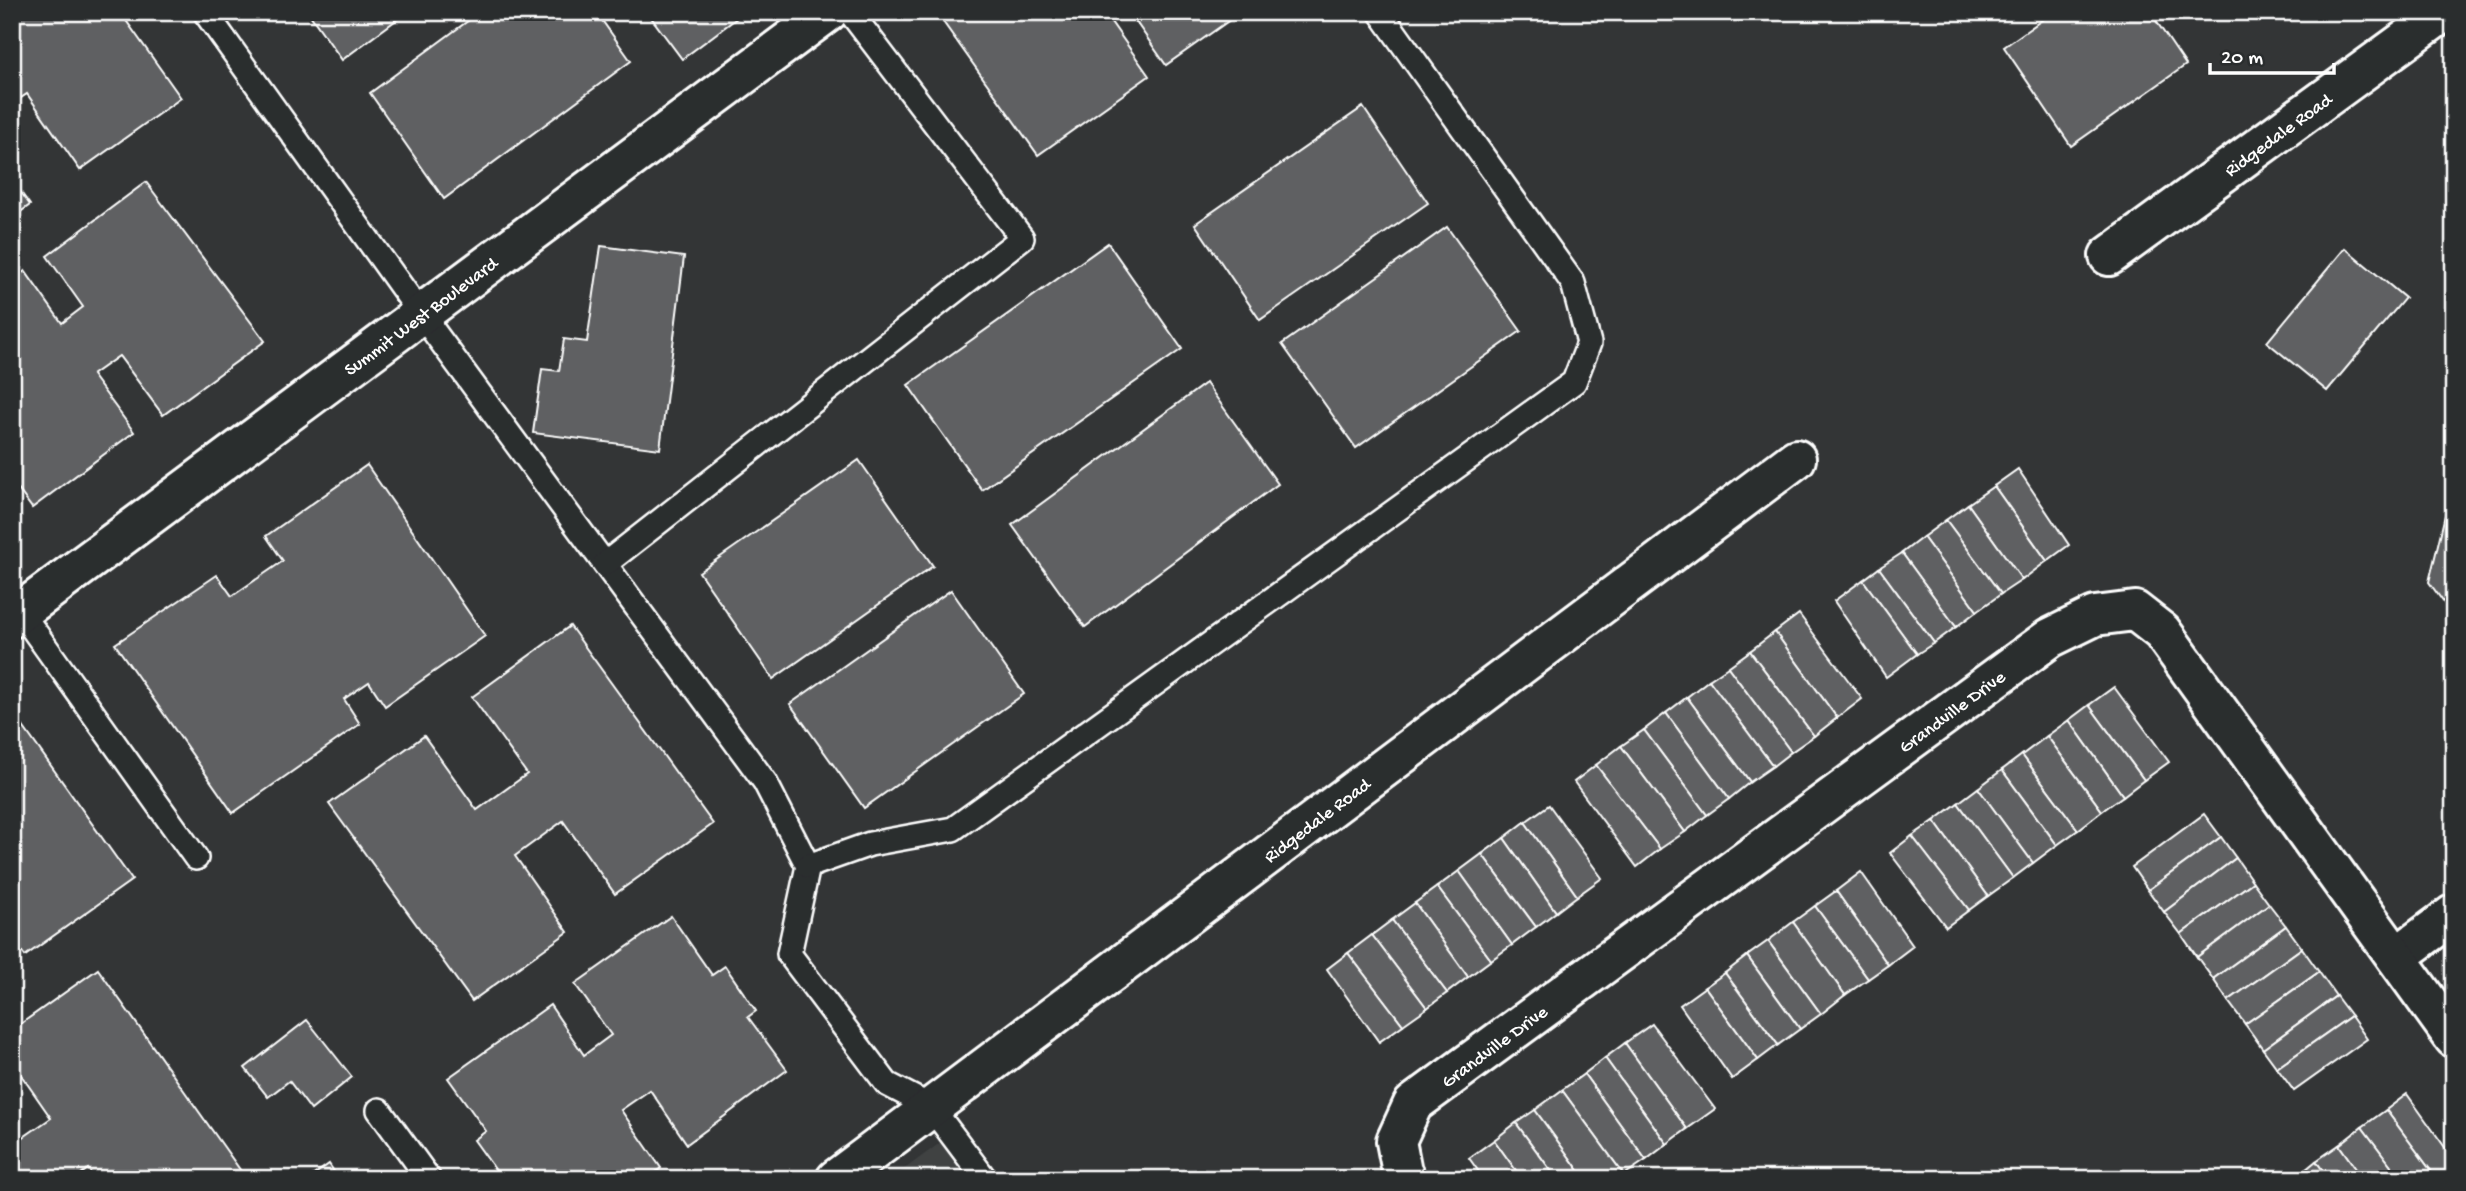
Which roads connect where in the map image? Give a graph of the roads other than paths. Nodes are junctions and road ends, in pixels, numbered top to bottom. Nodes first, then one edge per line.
1 (205, 12) edge
2 (828, 12) edge
3 (850, 12) edge
4 (1380, 12) edge
5 (2445, 12) edge
6 (2109, 256) dead end
7 (421, 314) junction
8 (1796, 460) dead end
9 (605, 564) junction
10 (15, 610) edge
11 (196, 858) dead end
12 (808, 866) junction
13 (2454, 914) edge
14 (2396, 957) junction
15 (2454, 1038) edge
16 (931, 1107) junction
17 (379, 1110) dead end
18 (840, 1178) edge
19 (429, 1179) edge
20 (985, 1179) edge
21 (1406, 1179) edge

1 - 7 lane
2 - 7 street, Summit West Boulevard
3 - 9 lane
4 - 12 lane
5 - 6 street, Ridgedale Road
7 - 9 lane
7 - 10 street, Summit West Boulevard
8 - 16 street, Ridgedale Road
9 - 12 lane
10 - 11 lane
12 - 16 lane
13 - 14 street
14 - 15 street, Grandville Drive
14 - 21 street, Grandville Drive
16 - 18 street, Ridgedale Road
16 - 20 lane
17 - 19 lane

